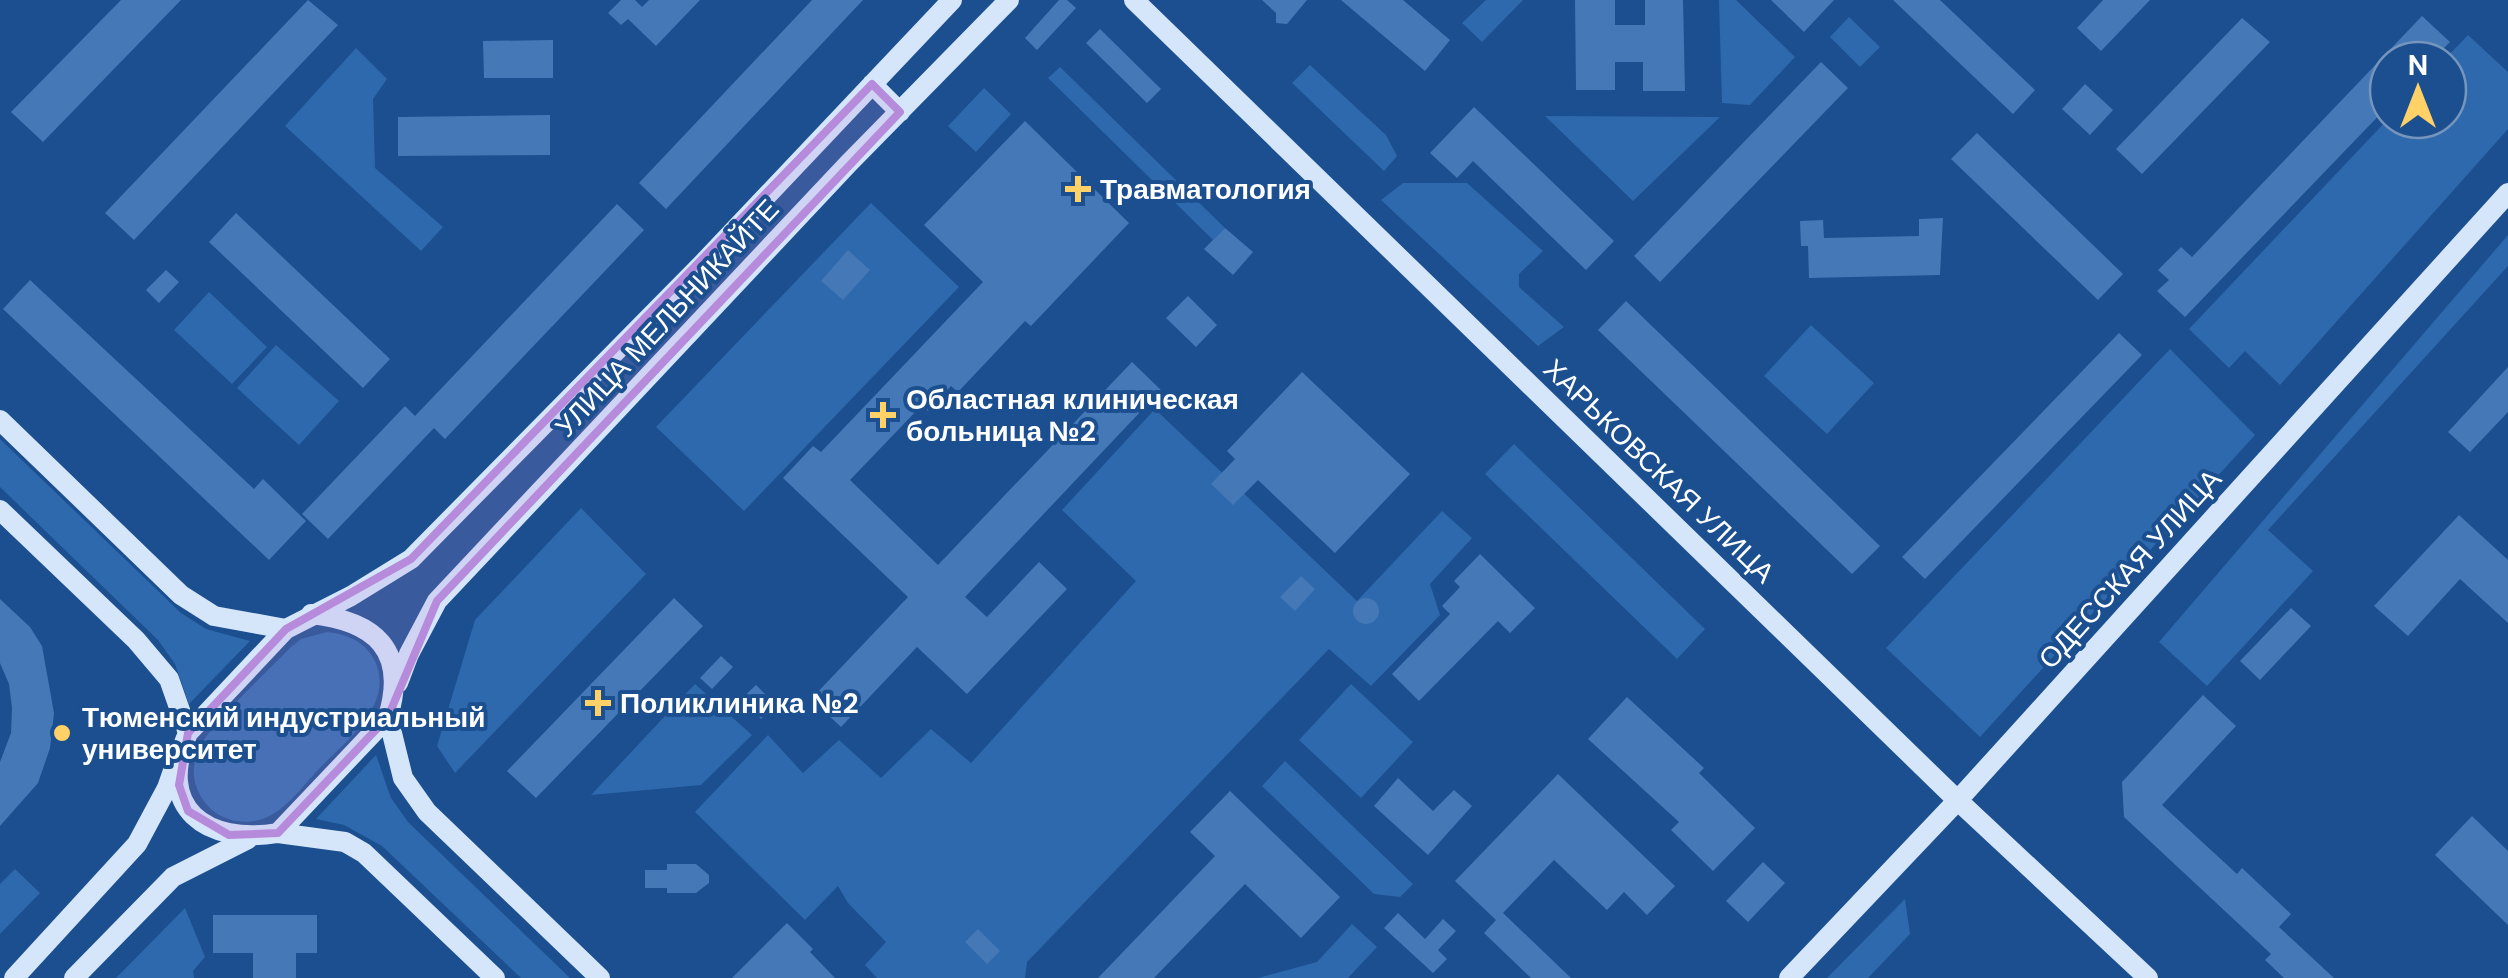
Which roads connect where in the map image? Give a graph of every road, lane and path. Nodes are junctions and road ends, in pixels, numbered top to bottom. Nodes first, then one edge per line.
1 (952, 0) edge
2 (1009, 0) edge
3 (1134, 0) edge
4 (872, 84) junction
5 (900, 112) junction
6 (2508, 193) edge
7 (0, 420) edge
8 (0, 510) edge
9 (310, 614) junction
10 (286, 630) junction
11 (395, 694) junction
12 (388, 717) junction
13 (188, 733) junction
14 (179, 754) junction
15 (1958, 800) junction
16 (278, 833) junction
17 (255, 837) junction
18 (14, 978) edge
19 (74, 978) edge
20 (495, 978) edge
21 (600, 978) edge
22 (1789, 978) edge
23 (2148, 978) edge

1 - 4 main road, УЛИЦА МЕЛЬНИКАЙТЕ
2 - 5 main road, УЛИЦА МЕЛЬНИКАЙТЕ
3 - 15 main road, ХАРЬКОВСКАЯ УЛИЦА
4 - 5 main road
4 - 9 main road, УЛИЦА МЕЛЬНИКАЙТЕ
5 - 11 main road, УЛИЦА МЕЛЬНИКАЙТЕ
6 - 15 main road, ОДЕССКАЯ УЛИЦА
7 - 10 main road
8 - 13 main road
9 - 10 main road, УЛИЦА МЕЛЬНИКАЙТЕ
9 - 11 main road
10 - 13 main road, УЛИЦА МЕЛЬНИКАЙТЕ
11 - 12 main road, УЛИЦА МЕЛЬНИКАЙТЕ
12 - 16 main road
12 - 21 main road
13 - 14 main road
14 - 17 main road
14 - 18 main road
15 - 22 main road, ОДЕССКАЯ УЛИЦА
15 - 23 main road, ХАРЬКОВСКАЯ УЛИЦА
16 - 17 main road
16 - 20 main road
17 - 19 main road

